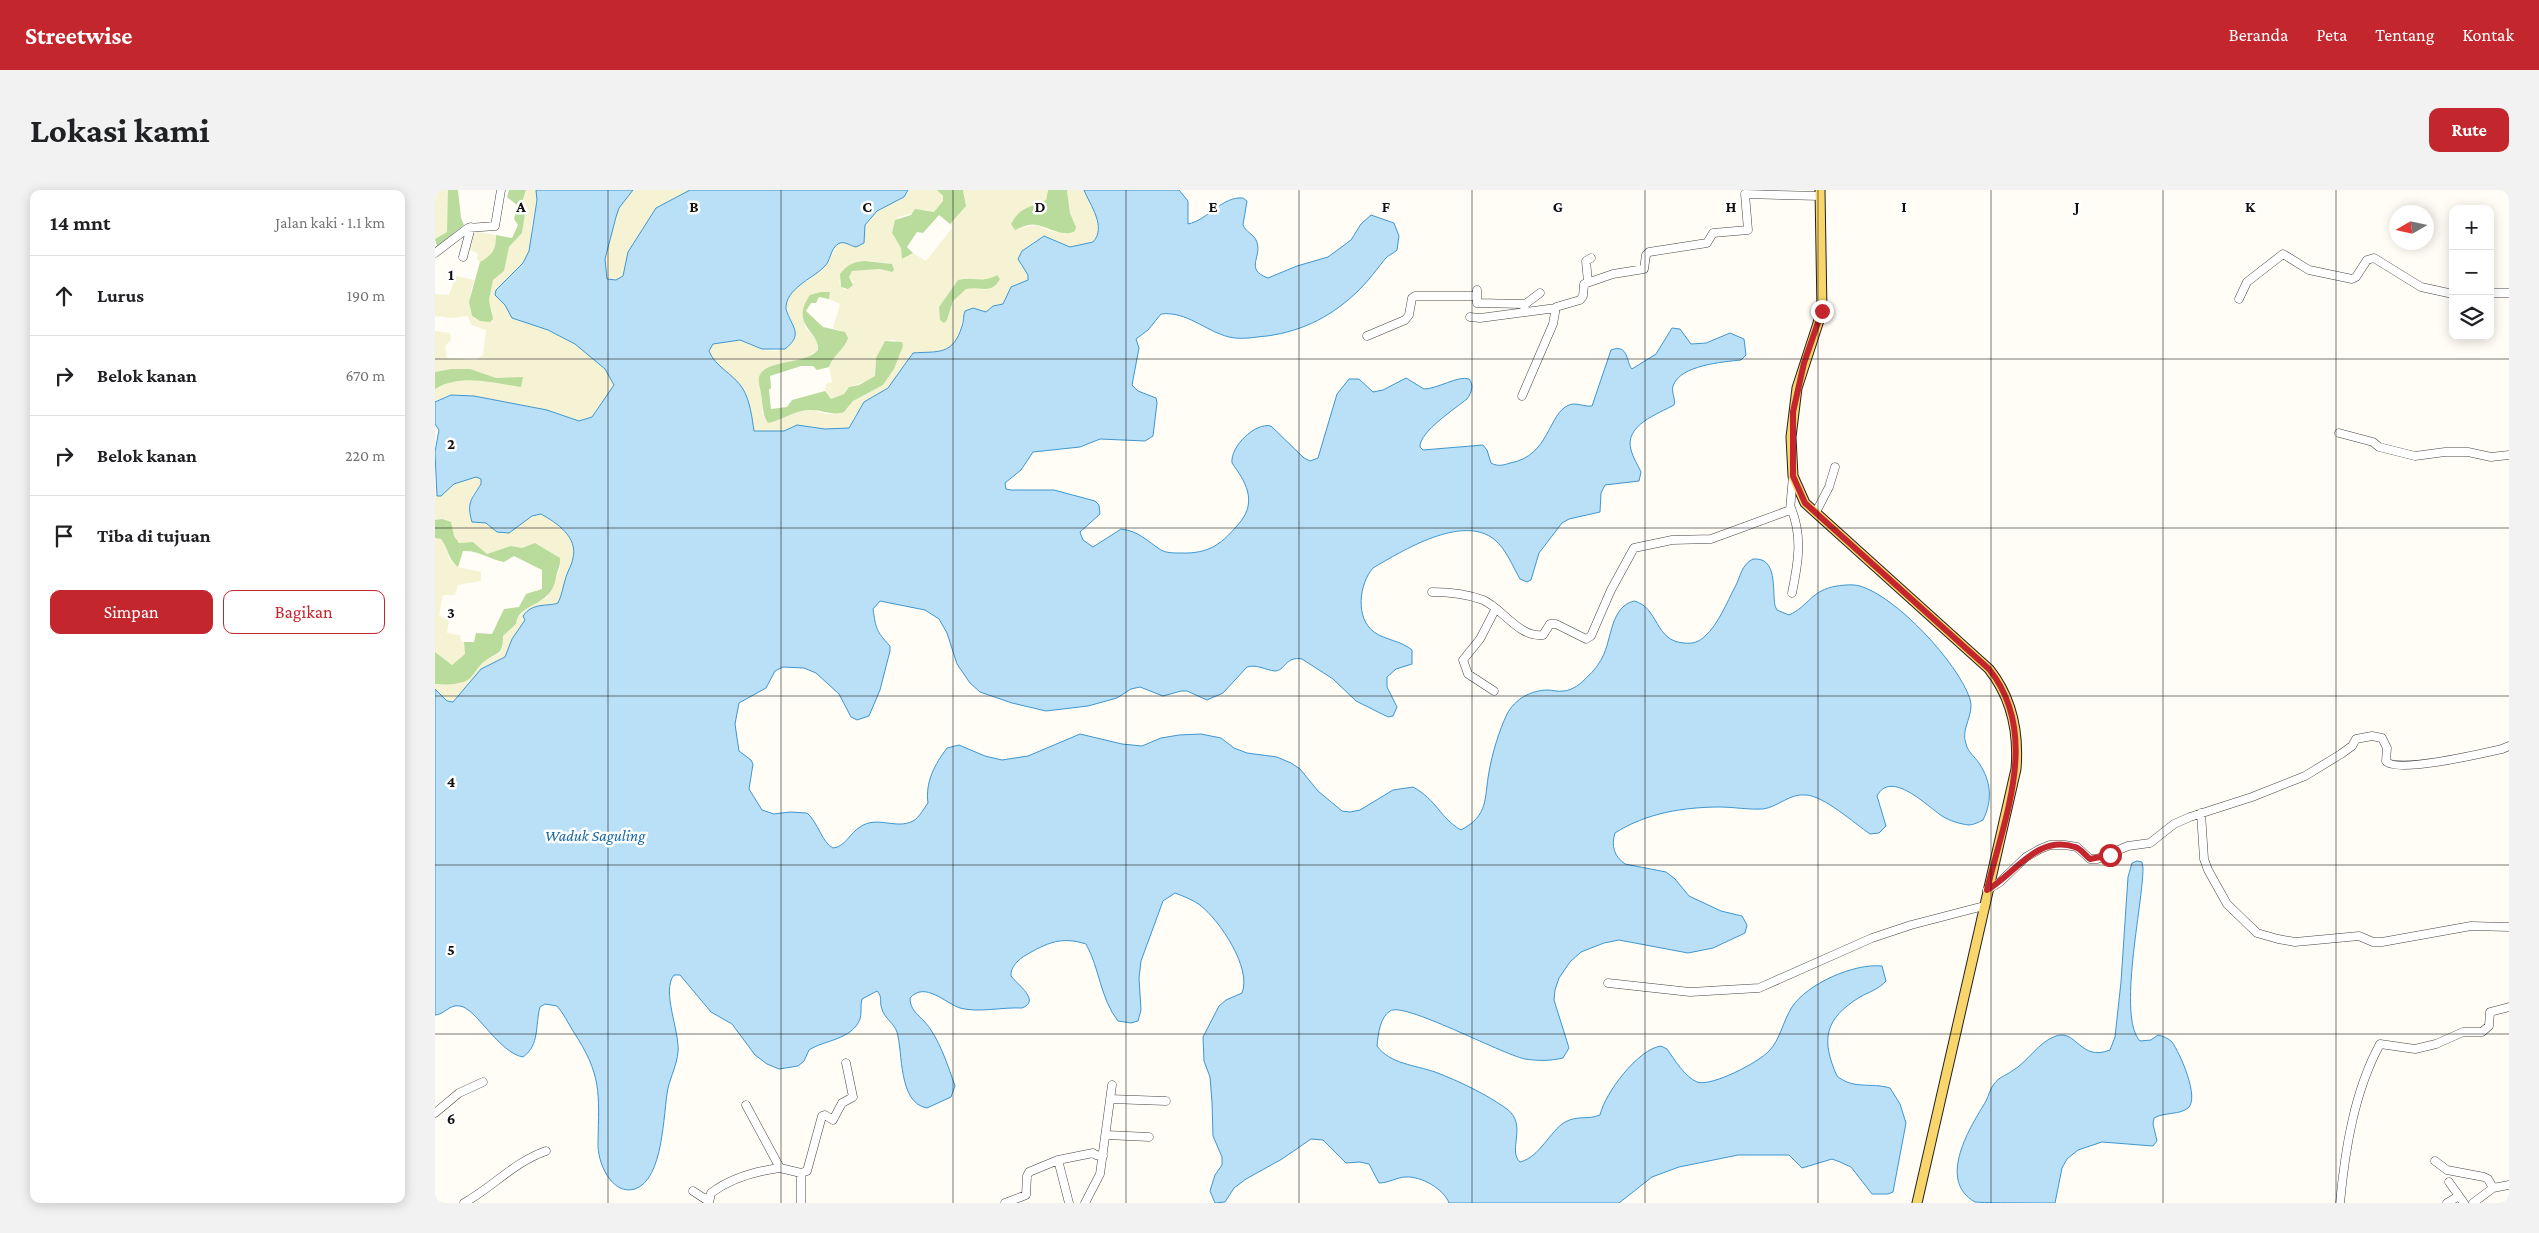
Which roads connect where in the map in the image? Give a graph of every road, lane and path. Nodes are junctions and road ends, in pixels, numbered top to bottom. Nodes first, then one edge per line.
1 (501, 190) edge
2 (1745, 192) edge
3 (1820, 193) edge
4 (471, 227) junction
5 (435, 253) edge
6 (463, 257) dead end
7 (1591, 258) dead end
8 (1588, 282) junction
9 (1540, 293) dead end
10 (2449, 293) edge
11 (2494, 293) edge
12 (2509, 293) edge
13 (1477, 296) junction
14 (2239, 299) dead end
15 (1525, 308) junction
16 (1556, 308) junction
17 (1367, 336) dead end
18 (1522, 396) dead end
19 (2339, 433) dead end
20 (2509, 454) edge
21 (1835, 467) dead end
22 (1793, 476) junction
23 (1791, 508) junction
24 (1816, 512) junction
25 (1432, 592) dead end
26 (1792, 593) dead end
27 (1495, 610) junction
28 (1494, 691) dead end
29 (2509, 746) edge
30 (2201, 813) junction
31 (1987, 890) junction
32 (1984, 906) junction
33 (2509, 927) edge
34 (1608, 983) dead end
35 (2509, 1007) edge
36 (846, 1063) dead end
37 (483, 1082) dead end
38 (1112, 1085) dead end
39 (1110, 1099) junction
40 (1166, 1101) dead end
41 (746, 1105) dead end
42 (435, 1112) edge
43 (1107, 1135) junction
44 (1149, 1137) dead end
45 (546, 1151) dead end
46 (1103, 1156) junction
47 (1058, 1160) junction
48 (2435, 1161) dead end
49 (780, 1168) junction
50 (801, 1173) junction
51 (2449, 1182) dead end
52 (2509, 1185) edge
53 (2493, 1188) junction
54 (693, 1191) dead end
55 (2461, 1199) edge
56 (710, 1200) edge
57 (464, 1203) edge
58 (801, 1203) edge
59 (1005, 1203) edge
60 (1069, 1203) edge
61 (1085, 1203) edge
62 (1917, 1203) edge
63 (2340, 1203) edge
64 (2447, 1203) edge
65 (2473, 1203) edge

1 - 4 street
2 - 3 street
2 - 8 street
3 - 22 main road
4 - 5 street
4 - 6 street
7 - 8 street
8 - 16 street
9 - 15 street
10 - 14 street
11 - 12 street
13 - 15 street
13 - 15 street
13 - 17 street
15 - 16 street
16 - 18 street
19 - 20 street
21 - 24 street
22 - 23 street
22 - 24 main road
23 - 26 street
23 - 27 street
24 - 31 main road
25 - 27 street
27 - 28 street
29 - 30 street
30 - 31 street
30 - 33 street
31 - 32 main road
32 - 34 street
32 - 62 main road
35 - 63 street
36 - 50 street
37 - 42 street
38 - 39 street
39 - 40 street
39 - 43 street
41 - 49 street
43 - 44 street
43 - 46 street
45 - 57 street
46 - 47 street
46 - 61 street
47 - 59 street
47 - 60 street
48 - 53 street
49 - 50 street
49 - 56 street
50 - 58 street
51 - 55 street
52 - 53 street
53 - 65 street
54 - 56 street
55 - 64 street

